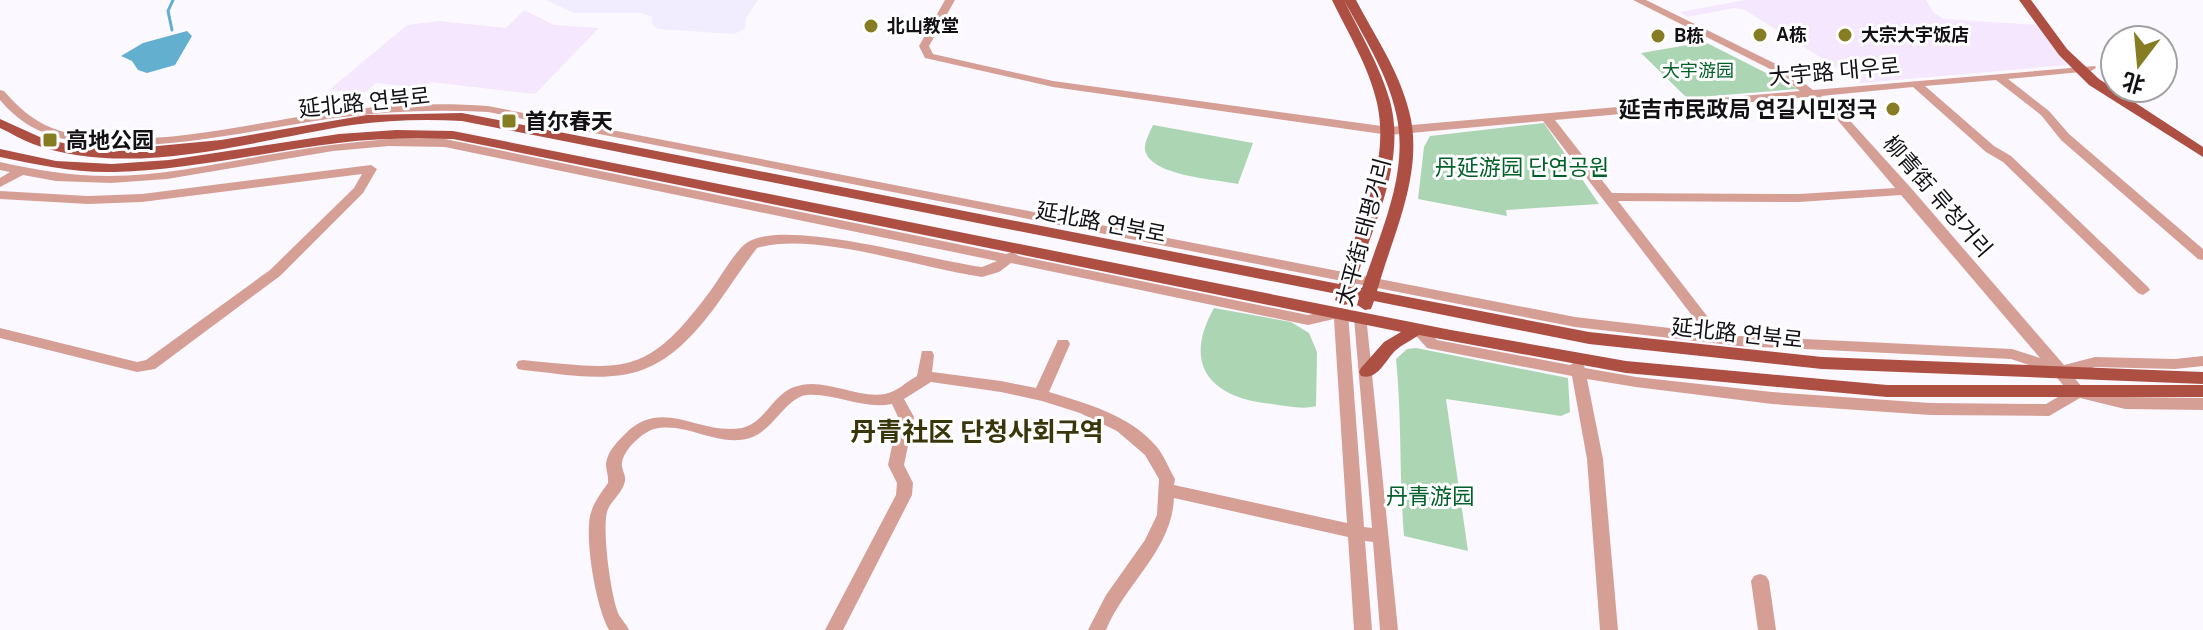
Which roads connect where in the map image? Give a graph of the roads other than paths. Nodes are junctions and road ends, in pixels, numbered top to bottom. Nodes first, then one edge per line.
1 (950, 0) edge
2 (1338, 0) edge
3 (1350, 0) edge
4 (1638, 0) edge
5 (2025, 0) edge
6 (2036, 0) edge
7 (2085, 69) junction
8 (2000, 78) junction
9 (2099, 78) edge
10 (1916, 84) junction
11 (0, 93) edge
12 (1813, 93) junction
13 (2140, 104) edge
14 (1548, 119) junction
15 (0, 123) edge
16 (1389, 131) junction
17 (1406, 131) junction
18 (2203, 145) edge
19 (0, 153) edge
20 (2203, 153) edge
21 (33, 163) junction
22 (0, 166) edge
23 (19, 172) junction
24 (0, 183) edge
25 (1907, 191) junction
26 (0, 195) edge
27 (1609, 197) junction
28 (1022, 249) junction
29 (2203, 256) edge
30 (1009, 258) junction
31 (1347, 286) junction
32 (1368, 290) junction
33 (2143, 290) dead end
34 (1341, 313) junction
35 (1361, 318) junction
36 (1702, 319) dead end
37 (1417, 329) junction
38 (0, 333) edge
39 (1063, 344) dead end
40 (927, 355) dead end
41 (2203, 361) edge
42 (523, 365) dead end
43 (1576, 365) junction
44 (2063, 371) junction
45 (1367, 372) junction
46 (2198, 375) edge
47 (924, 378) junction
48 (2203, 391) edge
49 (2078, 392) junction
50 (1040, 395) junction
51 (896, 398) junction
52 (2203, 404) edge
53 (1171, 491) junction
54 (1355, 532) junction
55 (1380, 537) junction
56 (1760, 581) dead end
57 (620, 630) edge
58 (834, 630) edge
59 (1097, 630) edge
60 (1363, 630) edge
61 (1389, 630) edge
62 (1609, 630) edge
63 (1767, 630) edge

1 - 16 street, 大宇路 대우로
2 - 16 main road, 太平街 태평거리
3 - 17 main road, 太平街 태평거리
4 - 12 street, 柳青街 류청거리
5 - 7 main road
6 - 7 main road
7 - 8 street, 大宇路 대우로
7 - 9 main road
7 - 20 main road
8 - 10 street, 大宇路 대우로
8 - 29 street
10 - 12 street, 大宇路 대우로
10 - 33 street
11 - 31 street
12 - 14 street, 大宇路 대우로
12 - 25 street, 柳青街 류청거리
13 - 18 main road
14 - 17 street, 大宇路 대우로
14 - 27 street
15 - 31 main road, 延北路 연북로
16 - 17 street, 大宇路 대우로
16 - 31 main road, 太平街 태평거리
17 - 32 main road, 太平街 태평거리
19 - 21 main road, 延北路 연북로
21 - 23 street
21 - 28 main road, 延北路 연북로
22 - 23 street
23 - 24 street
23 - 30 street
25 - 27 street
25 - 44 street, 柳青街 류청거리
26 - 38 street
27 - 36 street
28 - 30 street
28 - 34 main road, 延北路 연북로
30 - 34 street
30 - 42 street
31 - 32 main road, 延北路 연북로
31 - 34 main road, 太平街 태평거리
32 - 35 main road, 太平街 태평거리
32 - 44 main road, 延北路 연북로
34 - 35 main road, 延北路 연북로
34 - 54 street, 太平街 태평거리
35 - 37 main road, 延北路 연북로
35 - 45 street, 太平街 태평거리
37 - 43 main road, 延北路 연북로
37 - 45 main road
39 - 50 street
40 - 47 street
41 - 44 street
43 - 49 main road, 延北路 연북로
43 - 62 street
44 - 46 main road, 延北路 연북로
44 - 49 street, 柳青街 류청거리
45 - 55 street, 太平街 태평거리
47 - 50 street
47 - 51 street
48 - 49 main road, 延北路 연북로
49 - 52 street
50 - 53 street
51 - 57 street
51 - 58 street
53 - 54 street
53 - 59 street
54 - 55 street
54 - 60 street, 太平街 태평거리
55 - 61 street, 太平街 태평거리
56 - 63 street

